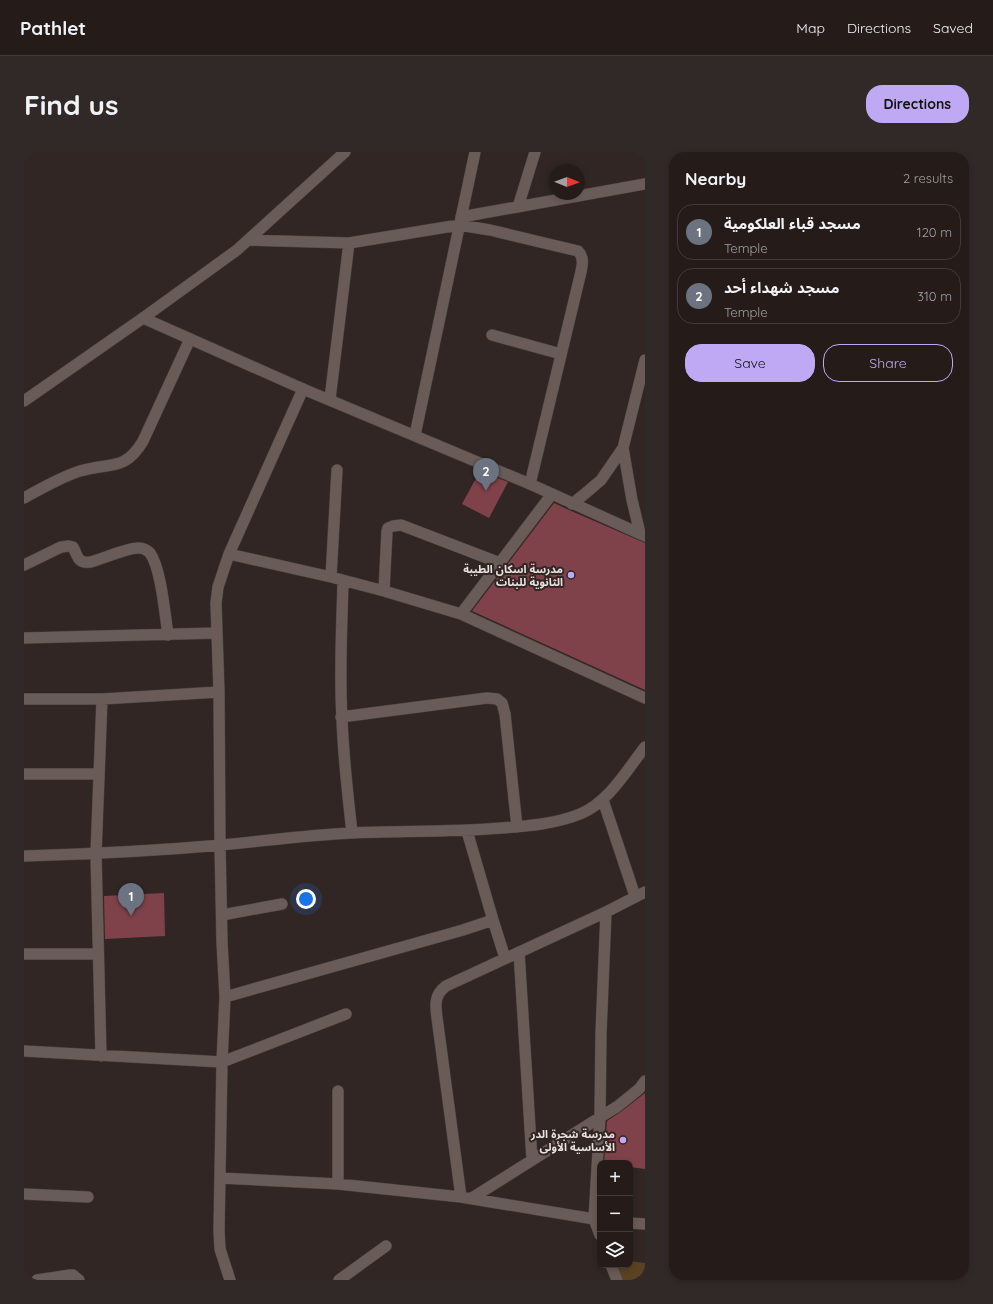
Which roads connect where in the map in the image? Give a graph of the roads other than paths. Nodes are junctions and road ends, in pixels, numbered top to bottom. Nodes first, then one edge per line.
1 (345, 152) edge
2 (475, 152) edge
3 (535, 152) edge
4 (645, 184) edge
5 (518, 207) junction
6 (460, 221) junction
7 (249, 240) junction
8 (349, 243) junction
9 (143, 318) junction
10 (492, 334) dead end
11 (190, 339) junction
12 (561, 354) junction
13 (645, 360) edge
14 (303, 389) junction
15 (330, 399) junction
16 (24, 401) edge
17 (415, 435) junction
18 (623, 448) junction
19 (337, 470) dead end
20 (530, 484) junction
21 (552, 494) junction
22 (24, 498) edge
23 (572, 504) junction
24 (642, 535) edge
25 (229, 554) junction
26 (500, 563) junction
27 (24, 565) edge
28 (331, 577) junction
29 (343, 581) junction
30 (384, 591) junction
31 (461, 614) junction
32 (217, 633) junction
33 (168, 635) junction
34 (24, 638) edge
35 (219, 692) junction
36 (645, 698) edge
37 (24, 699) edge
38 (102, 699) junction
39 (342, 717) junction
40 (645, 747) edge
41 (24, 774) edge
42 (99, 774) junction
43 (603, 800) junction
44 (517, 827) junction
45 (467, 831) junction
46 (352, 833) junction
47 (220, 845) junction
48 (96, 854) junction
49 (24, 856) edge
50 (640, 894) edge
51 (282, 904) dead end
52 (606, 912) junction
53 (222, 915) junction
54 (493, 920) junction
55 (519, 952) junction
56 (24, 954) edge
57 (98, 954) junction
58 (505, 958) junction
59 (225, 997) junction
60 (346, 1014) dead end
61 (24, 1051) edge
62 (101, 1056) junction
63 (222, 1062) junction
64 (645, 1081) edge
65 (338, 1091) dead end
66 (600, 1117) junction
67 (532, 1160) junction
68 (220, 1178) junction
69 (338, 1184) junction
70 (24, 1194) edge
71 (598, 1196) edge
72 (88, 1197) dead end
73 (466, 1197) junction
74 (597, 1220) edge
75 (633, 1223) edge
76 (645, 1224) edge
77 (386, 1246) dead end
78 (613, 1268) edge
79 (37, 1280) edge
80 (78, 1280) edge
81 (230, 1280) edge
82 (339, 1280) edge
83 (617, 1280) edge

1 - 7 street
2 - 6 street
3 - 5 street
4 - 5 street
5 - 6 street
6 - 8 street
6 - 12 street
6 - 17 street
7 - 8 street
7 - 9 street
8 - 15 street
9 - 11 street
9 - 16 street
10 - 12 street
11 - 14 street
11 - 22 street
12 - 20 street
13 - 18 street
14 - 15 street
14 - 25 street
15 - 17 street
17 - 20 street
18 - 23 street
18 - 24 street
19 - 28 street
20 - 21 street
21 - 23 street
21 - 26 street
23 - 24 street
25 - 28 street
25 - 32 street
26 - 30 street
26 - 31 street
27 - 33 street
28 - 29 street
29 - 30 street
29 - 39 street
30 - 31 street
31 - 36 street
32 - 33 street
32 - 35 street
33 - 34 street
35 - 38 street
35 - 47 street
37 - 38 street
38 - 42 street
39 - 44 street
39 - 46 street
40 - 43 street
41 - 42 street
42 - 48 street
43 - 44 street
43 - 50 street
44 - 45 street
45 - 46 street
45 - 54 street
46 - 47 street
47 - 48 street
47 - 53 street
48 - 49 street
48 - 57 street
50 - 52 street
51 - 53 street
52 - 55 street
52 - 66 street
53 - 59 street
54 - 58 street
54 - 59 street
55 - 58 street
55 - 67 street
56 - 57 street
57 - 62 street
58 - 73 street
59 - 63 street
60 - 63 street
61 - 62 street
62 - 63 street
63 - 68 street
64 - 66 street
65 - 69 street
66 - 67 street
66 - 71 street
67 - 73 street
68 - 69 street
68 - 81 street
69 - 73 street
70 - 72 street
73 - 74 street
75 - 76 street
77 - 82 street
78 - 83 street
79 - 80 street

